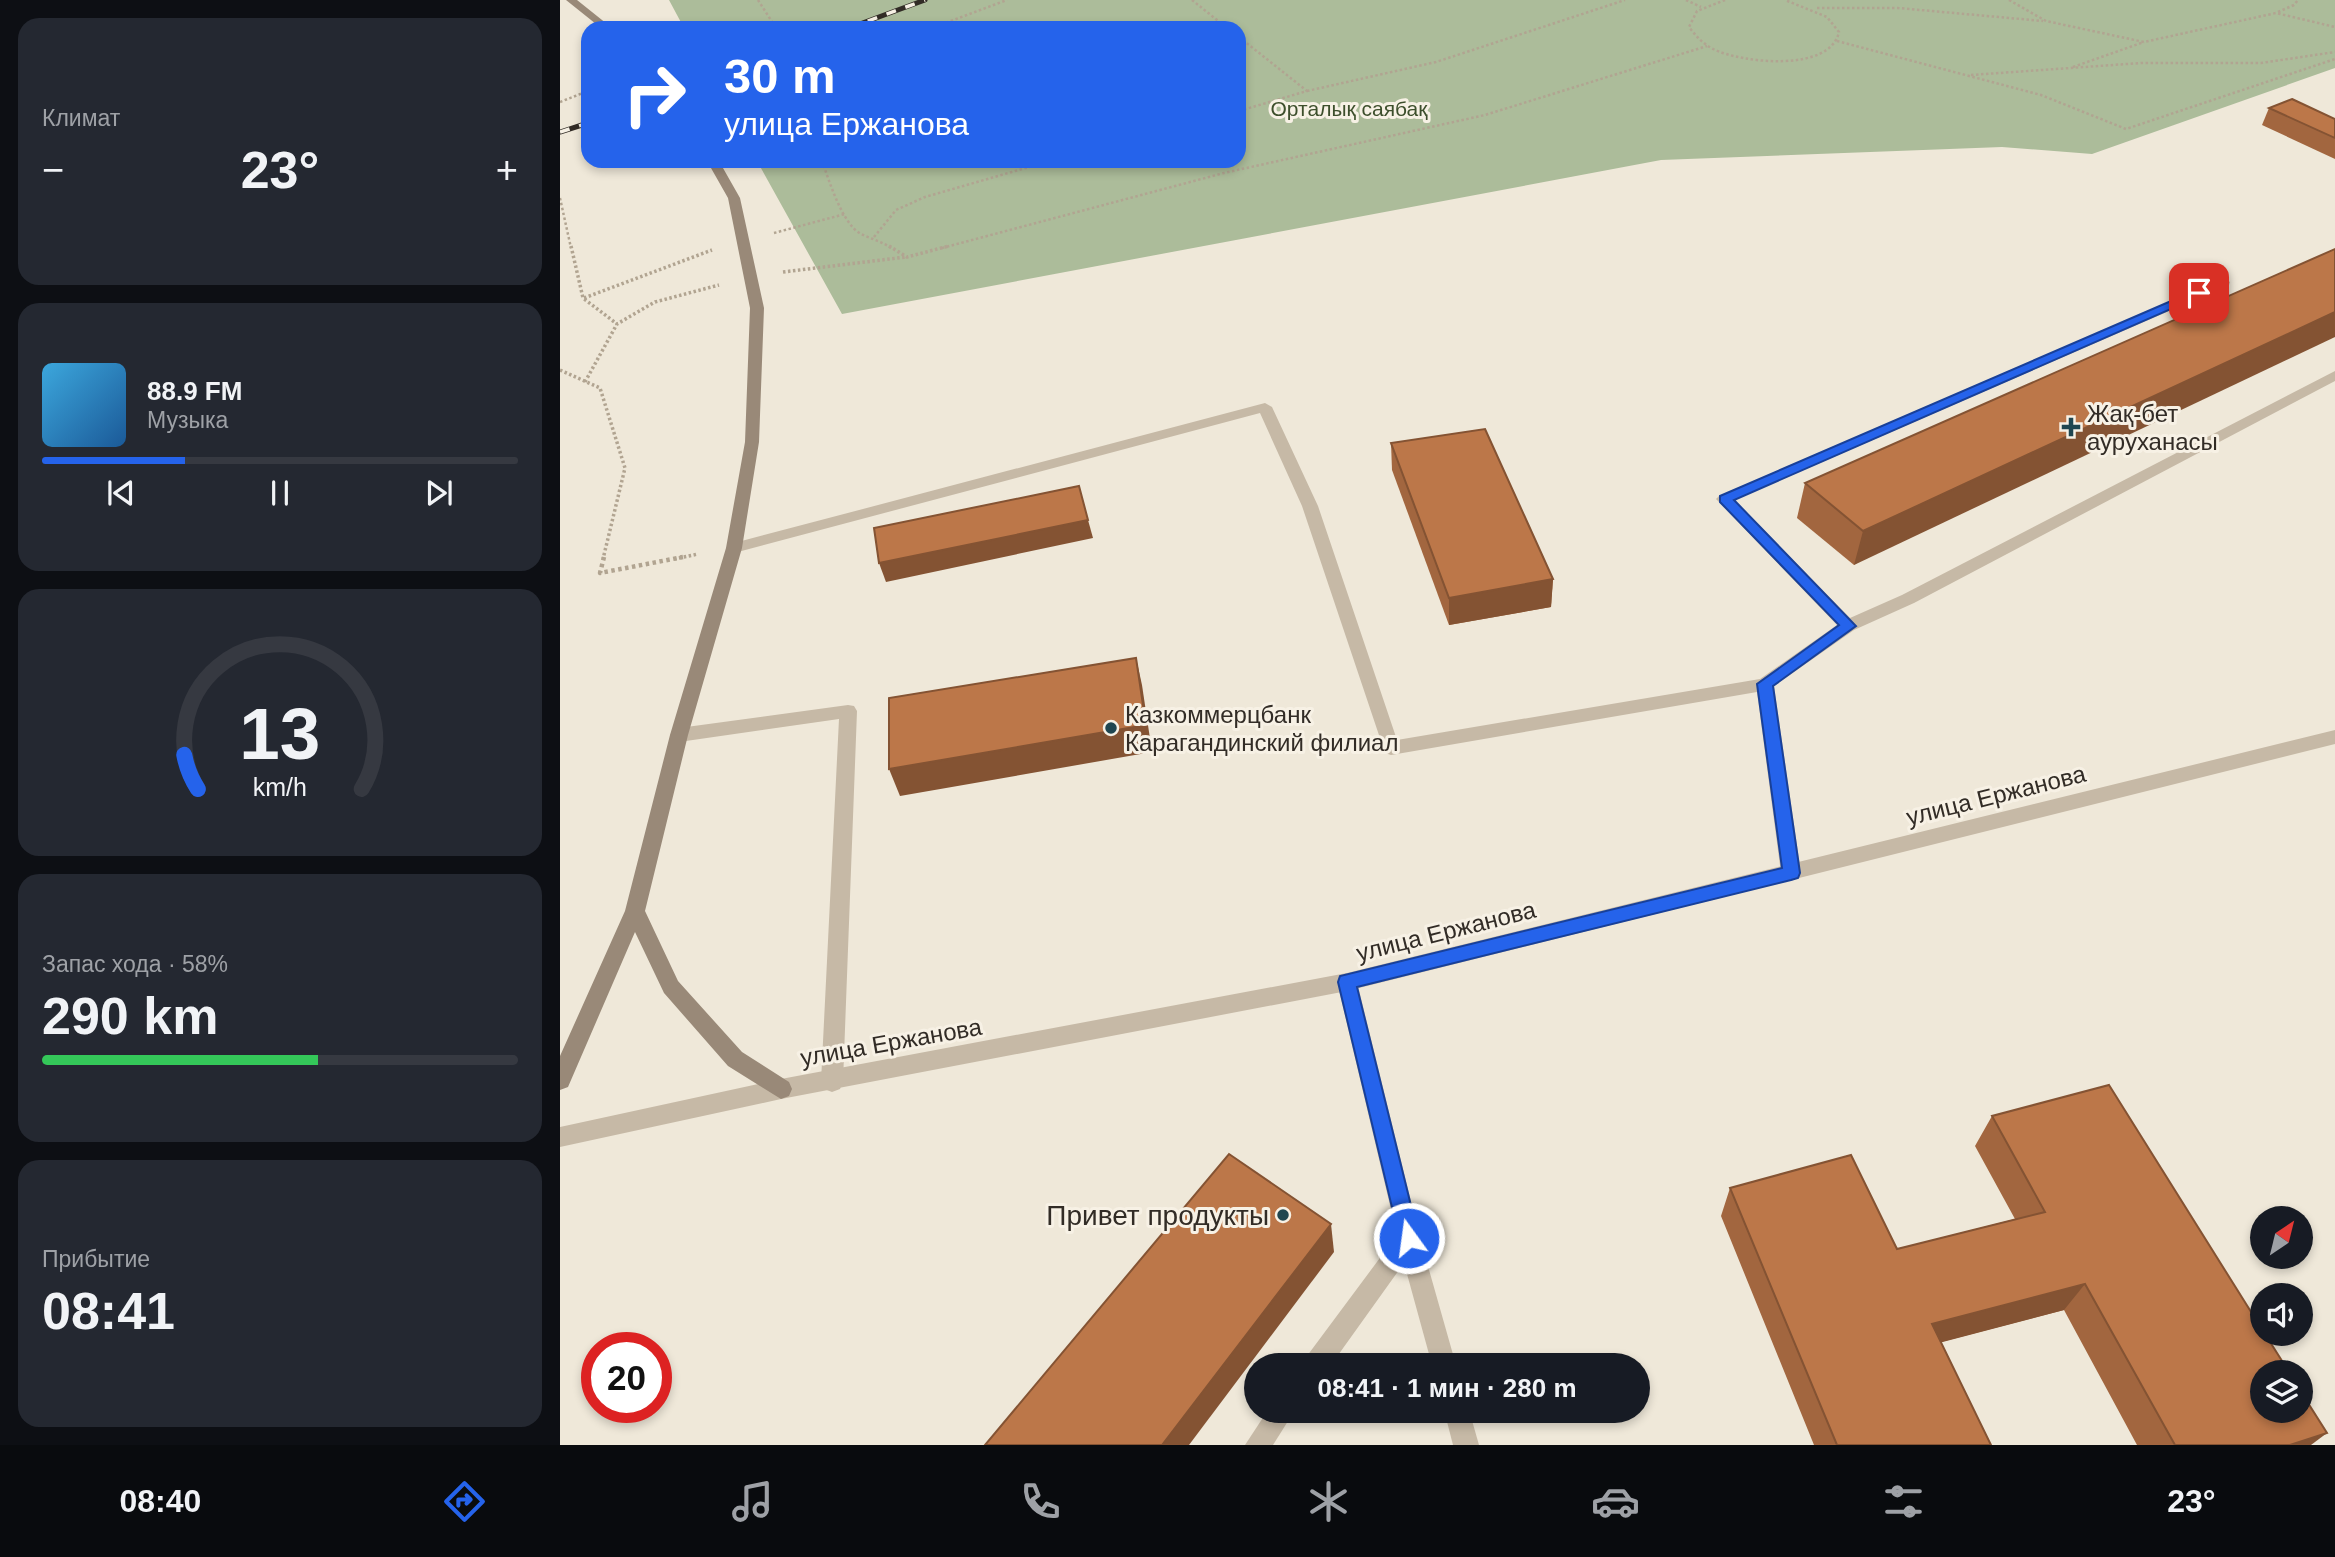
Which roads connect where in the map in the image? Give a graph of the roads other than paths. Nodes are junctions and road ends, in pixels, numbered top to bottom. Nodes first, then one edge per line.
1 (571, 0) edge
2 (598, 21) edge
3 (717, 168) edge
4 (2224, 282) dead end
5 (2335, 375) edge
6 (734, 548) junction
7 (1848, 626) junction
8 (1765, 684) junction
9 (679, 735) junction
10 (2335, 737) edge
11 (1791, 873) junction
12 (635, 911) junction
13 (1347, 982) junction
14 (560, 1080) edge
15 (832, 1082) junction
16 (781, 1089) junction
17 (560, 1137) edge
18 (1409, 1238) junction
19 (1325, 1353) edge
20 (1441, 1353) edge
21 (1274, 1423) edge
22 (1460, 1423) edge
23 (1258, 1445) edge
24 (1466, 1445) edge

1 - 2 main road
3 - 6 main road
4 - 7 street
5 - 7 street
6 - 8 street
6 - 9 main road
7 - 8 street
8 - 11 street
9 - 12 main road
9 - 15 street
10 - 11 street, улица Ержанова
11 - 13 street, улица Ержанова
12 - 14 main road
12 - 16 main road
13 - 15 street, улица Ержанова
13 - 18 street
15 - 16 street, улица Ержанова
16 - 17 street, улица Ержанова
18 - 19 street
18 - 20 street
21 - 23 street
22 - 24 street

